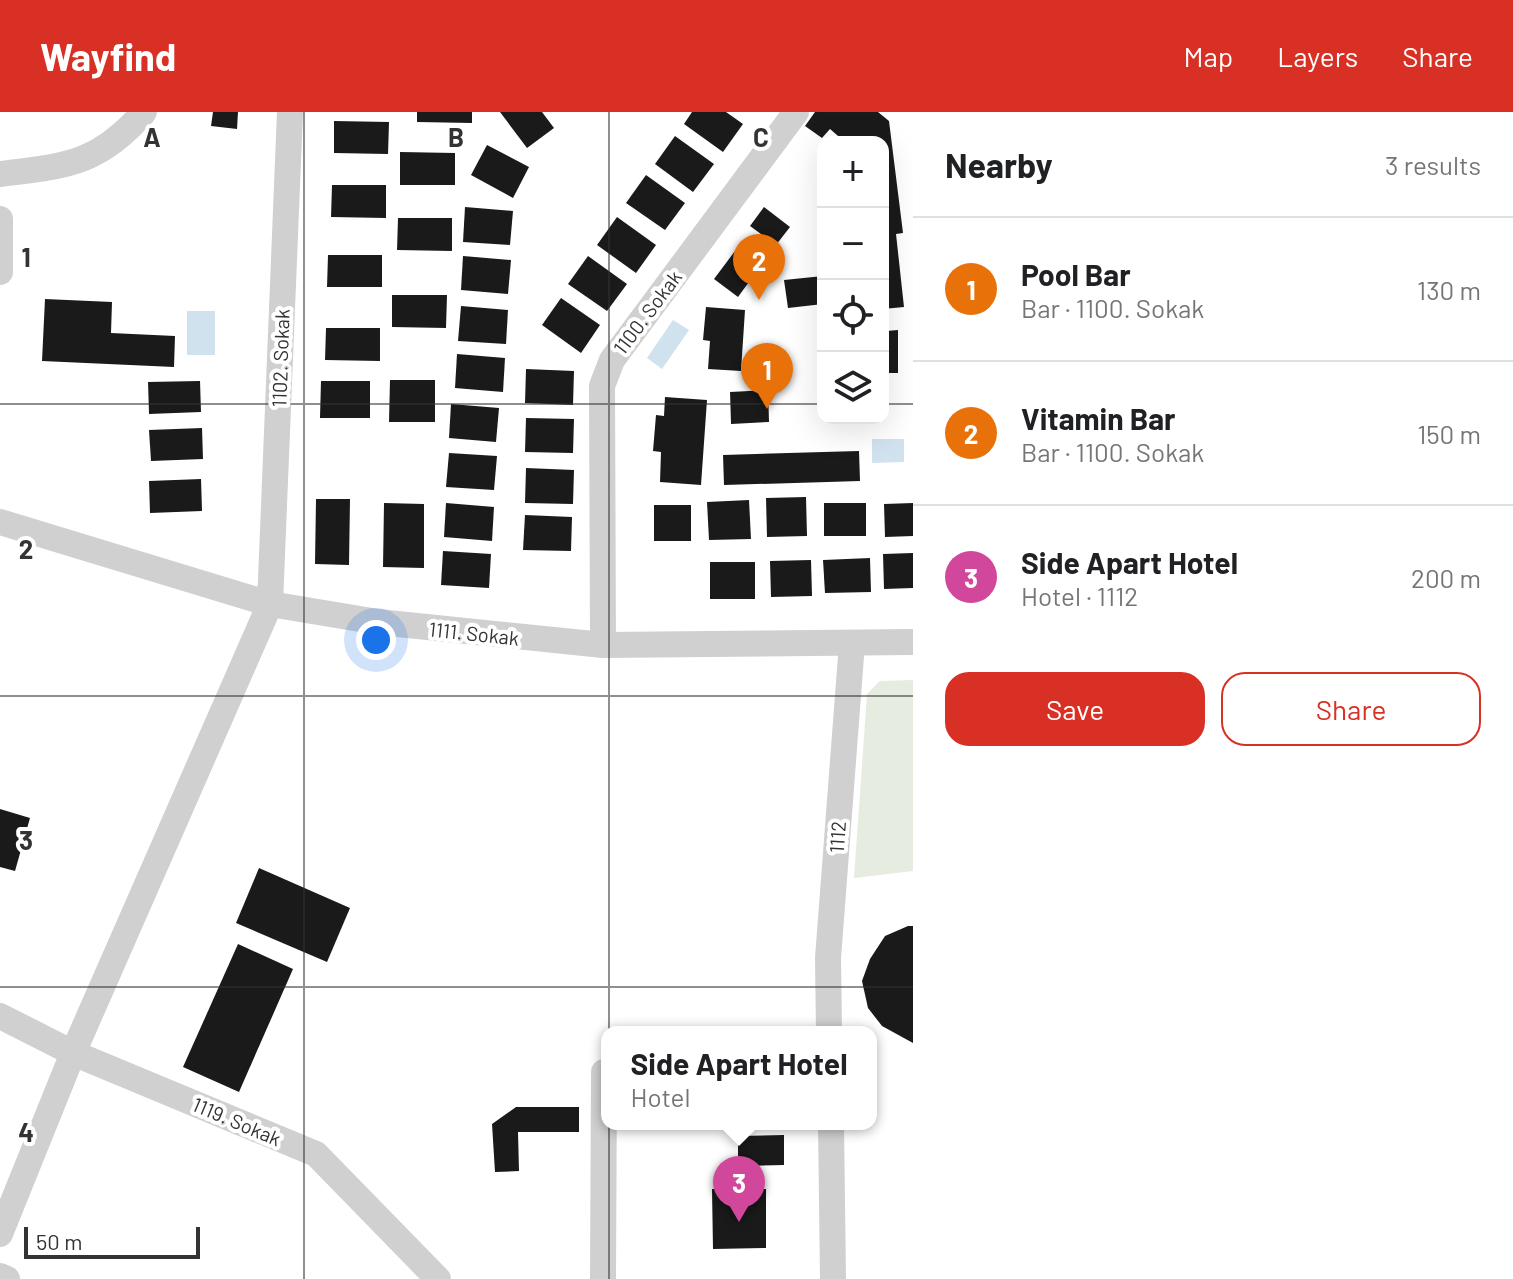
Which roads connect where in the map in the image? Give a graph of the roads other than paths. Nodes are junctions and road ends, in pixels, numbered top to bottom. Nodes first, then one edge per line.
1 (144, 112) edge
2 (290, 112) edge
3 (796, 112) edge
4 (0, 174) edge
5 (0, 219) edge
6 (0, 272) edge
7 (0, 522) edge
8 (270, 604) junction
9 (913, 642) edge
10 (852, 643) junction
11 (603, 645) junction
12 (0, 1016) edge
13 (829, 1026) edge
14 (73, 1053) junction
15 (604, 1130) edge
16 (831, 1130) edge
17 (0, 1234) edge
18 (0, 1276) edge
19 (7, 1279) edge
20 (438, 1279) edge
21 (603, 1279) edge
22 (833, 1279) edge

1 - 4 street
2 - 8 street, 1102. Sokak
3 - 11 street, 1100. Sokak
5 - 6 street
7 - 8 street, 1111. Sokak
8 - 11 street, 1111. Sokak
8 - 14 street
9 - 10 street, 1111. Sokak
10 - 11 street, 1111. Sokak
10 - 13 street, 1112
12 - 14 street, 1119. Sokak
14 - 17 street
14 - 20 street, 1119. Sokak
15 - 21 street
16 - 22 street
18 - 19 street

